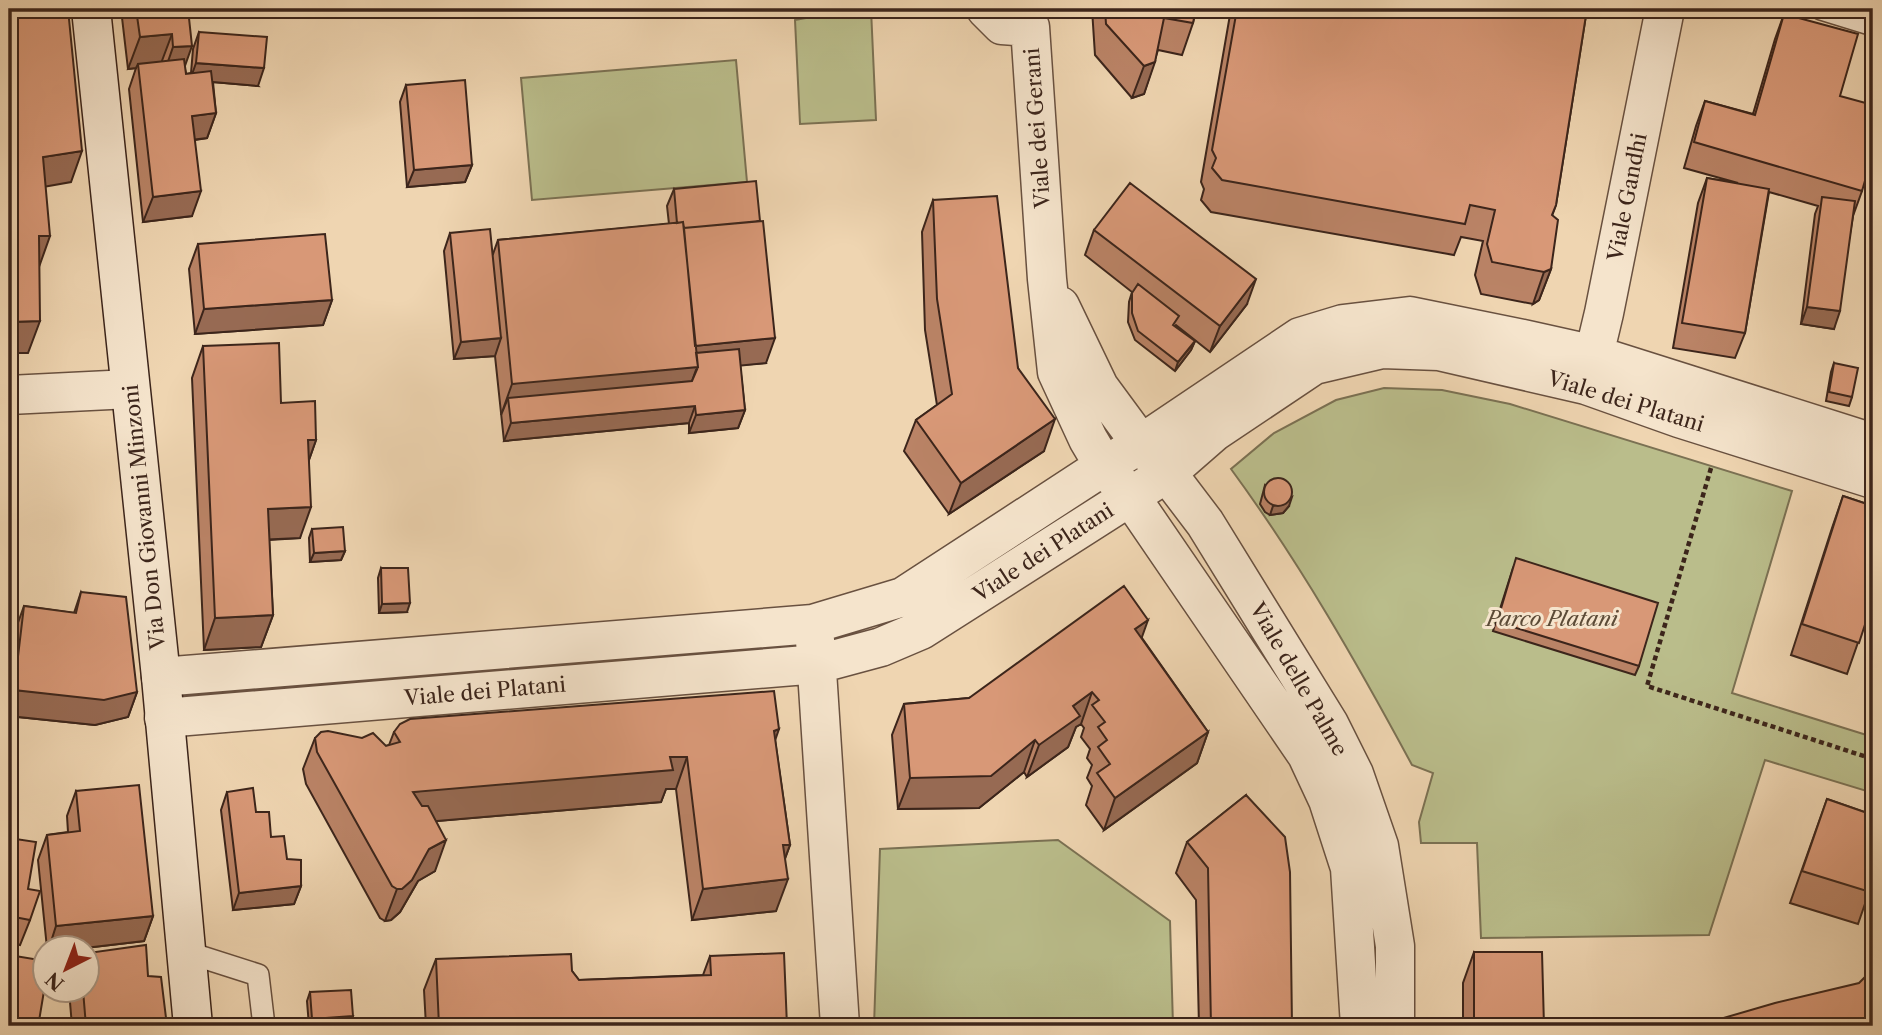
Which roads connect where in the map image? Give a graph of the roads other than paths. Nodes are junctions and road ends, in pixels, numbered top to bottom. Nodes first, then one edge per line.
1 (91, 9) edge
2 (1665, 9) edge
3 (1821, 9) edge
4 (994, 17) edge
5 (1873, 25) edge
6 (1046, 279) junction
7 (1591, 370) junction
8 (130, 389) junction
9 (9, 394) edge
10 (1873, 443) edge
11 (1141, 444) junction
12 (1104, 466) junction
13 (1167, 473) junction
14 (1873, 479) edge
15 (1130, 496) junction
16 (813, 624) junction
17 (818, 664) junction
18 (161, 677) junction
19 (164, 718) junction
20 (186, 952) junction
21 (193, 1026) edge
22 (264, 1026) edge
23 (840, 1026) edge
24 (1360, 1026) edge
25 (1395, 1026) edge

1 - 8 street, Via Don Giovanni Minzoni
2 - 7 street, Viale Gandhi
3 - 5 lane
4 - 6 street, Viale dei Gerani
6 - 11 street, Viale dei Gerani
6 - 12 street, Viale dei Gerani
7 - 10 street, Viale dei Platani
7 - 11 street, Viale dei Platani
7 - 13 street, Viale dei Platani
7 - 14 street, Viale dei Platani
8 - 9 street
8 - 18 street, Via Don Giovanni Minzoni
11 - 12 street, Viale dei Platani
11 - 13 street, Viale delle Palme
12 - 15 street, Viale dei Gerani
12 - 16 street, Viale dei Platani
13 - 15 street, Viale dei Platani
13 - 25 street, Viale delle Palme
15 - 17 street, Viale dei Platani
15 - 24 street, Viale delle Palme
16 - 17 street
16 - 18 street, Viale dei Platani
17 - 19 street, Viale dei Platani
17 - 23 street
18 - 19 street, Via Don Giovanni Minzoni
19 - 20 street, Via Don Giovanni Minzoni
20 - 21 street, Via Don Giovanni Minzoni
20 - 22 lane

